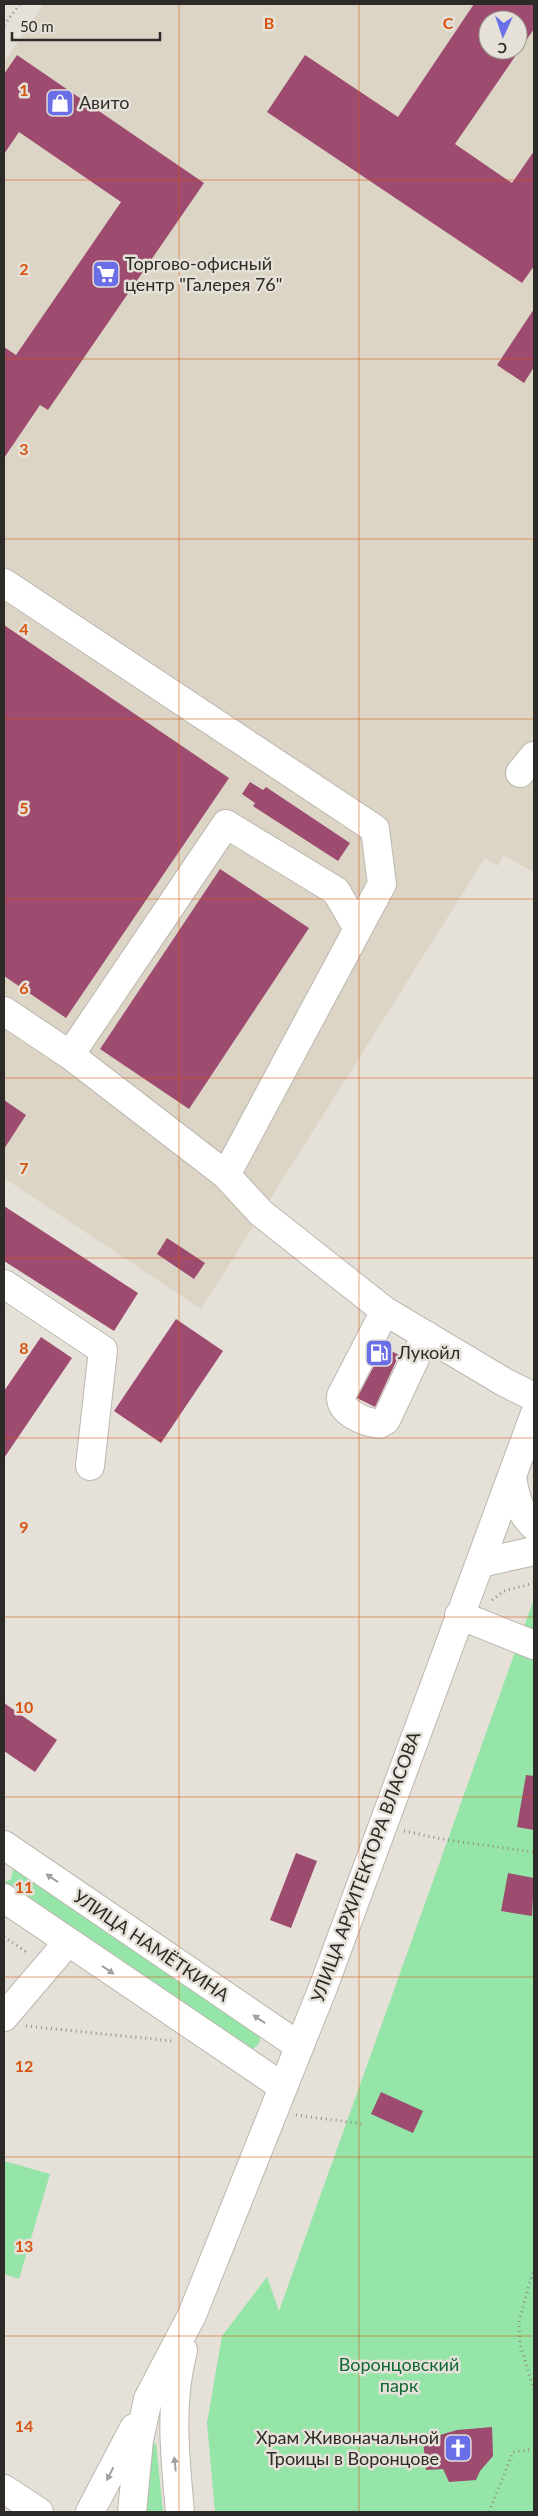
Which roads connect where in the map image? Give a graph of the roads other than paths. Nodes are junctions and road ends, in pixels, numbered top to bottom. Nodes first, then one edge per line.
1 (4, 583) edge
2 (358, 929) junction
3 (4, 1011) edge
4 (70, 1055) junction
5 (226, 1175) junction
6 (4, 1284) edge
7 (384, 1311) junction
8 (426, 1335) junction
9 (534, 1398) edge
10 (534, 1416) edge
11 (90, 1466) dead end
12 (512, 1477) junction
13 (534, 1526) edge
14 (534, 1551) edge
15 (480, 1563) junction
16 (459, 1615) junction
17 (534, 1645) edge
18 (4, 1845) edge
19 (4, 1898) edge
20 (68, 1942) junction
21 (13, 2006) edge
22 (299, 2046) junction
23 (283, 2087) junction
24 (192, 2315) junction
25 (148, 2400) junction
26 (4, 2489) edge
27 (39, 2512) edge
28 (90, 2512) edge
29 (132, 2512) edge
30 (180, 2512) edge

1 - 2 street
2 - 4 street
2 - 5 street
3 - 4 street
4 - 5 street
5 - 7 street
6 - 11 street
7 - 8 street
7 - 8 street
8 - 9 street
10 - 12 street, УЛИЦА АРХИТЕКТОРА ВЛАСОВА
12 - 13 street
12 - 15 street, УЛИЦА АРХИТЕКТОРА ВЛАСОВА
14 - 15 street
15 - 16 street, УЛИЦА АРХИТЕКТОРА ВЛАСОВА
16 - 17 street
16 - 22 street, УЛИЦА АРХИТЕКТОРА ВЛАСОВА
22 -> 18 street, УЛИЦА НАМЁТКИНА
19 - 20 street
20 - 21 street
20 -> 23 street
22 - 23 street, УЛИЦА АРХИТЕКТОРА ВЛАСОВА
23 - 24 street, УЛИЦА АРХИТЕКТОРА ВЛАСОВА
24 - 25 street
30 -> 24 street
25 -> 28 street
25 - 29 street
26 - 27 street

